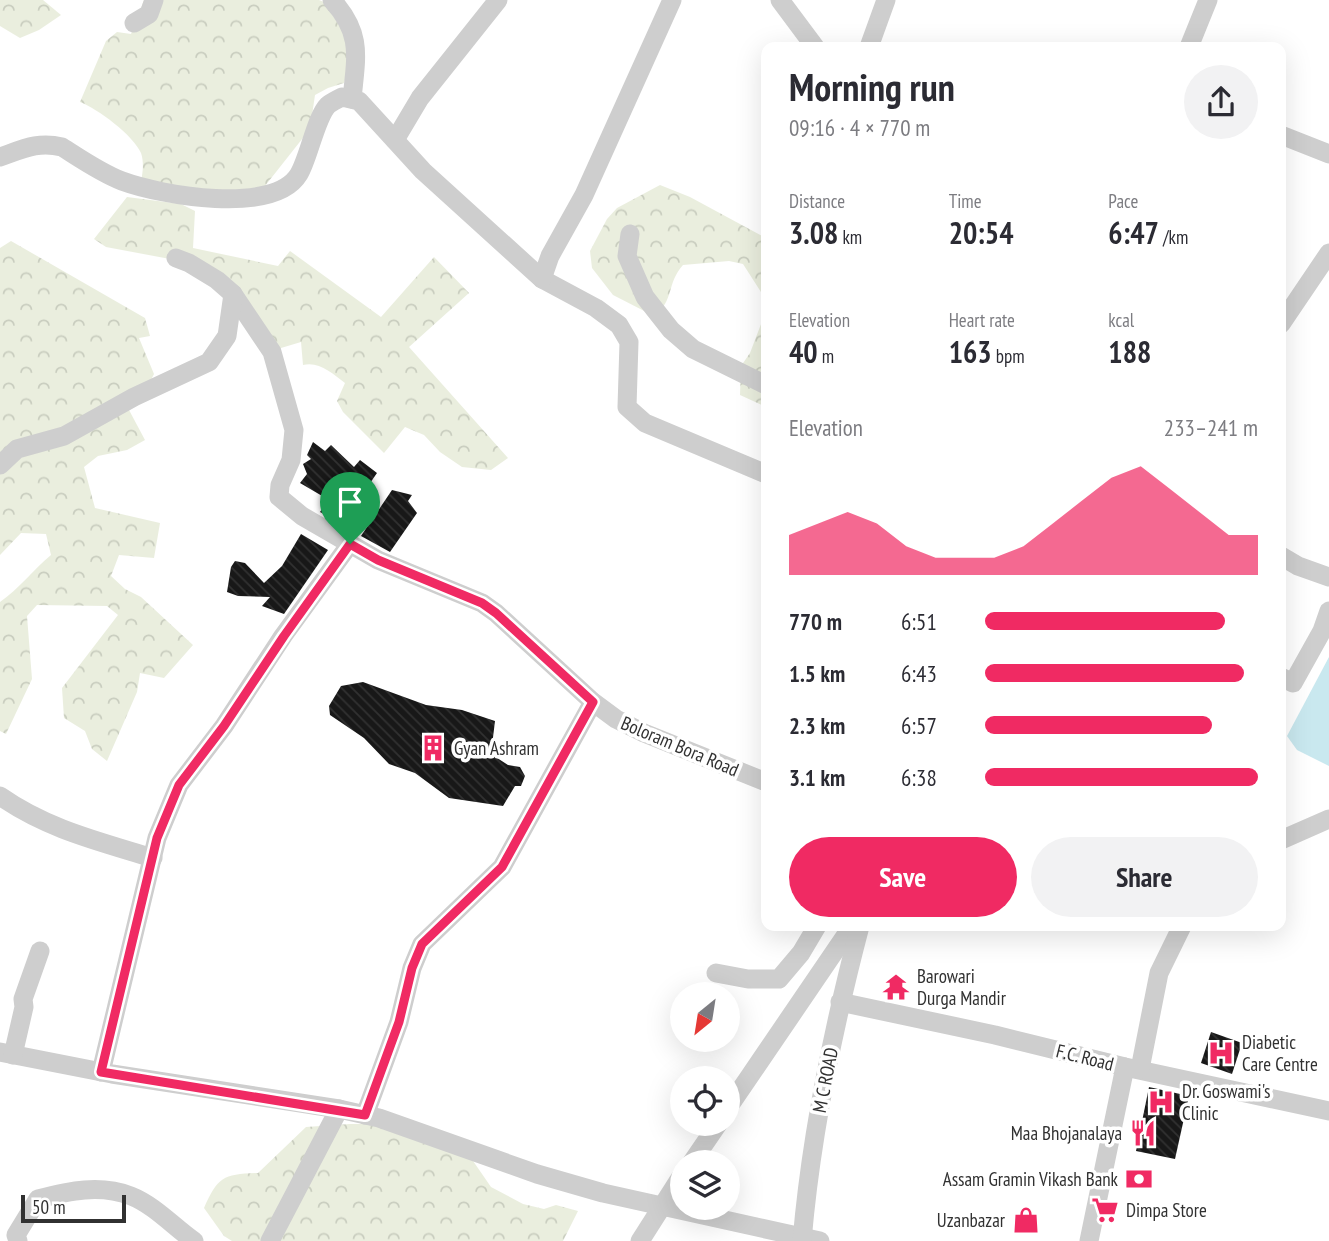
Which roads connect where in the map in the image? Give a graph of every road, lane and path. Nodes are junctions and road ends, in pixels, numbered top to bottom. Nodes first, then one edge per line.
1 (154, 0) edge
2 (332, 0) edge
3 (498, 0) edge
4 (672, 0) edge
5 (780, 0) edge
6 (886, 0) edge
7 (1208, 0) edge
8 (134, 23) dead end
9 (811, 42) edge
10 (871, 42) edge
11 (1191, 42) edge
12 (352, 99) junction
13 (1286, 137) edge
14 (395, 140) junction
15 (1329, 154) edge
16 (0, 157) edge
17 (630, 234) dead end
18 (1329, 253) edge
19 (176, 258) dead end
20 (542, 279) junction
21 (233, 294) junction
22 (1286, 317) edge
23 (761, 383) edge
24 (0, 465) edge
25 (761, 472) edge
26 (350, 544) junction
27 (1286, 559) edge
28 (1329, 577) edge
29 (1329, 611) edge
30 (1325, 631) edge
31 (1286, 680) edge
32 (593, 702) junction
33 (761, 780) edge
34 (0, 796) edge
35 (1329, 819) edge
36 (1286, 839) edge
37 (153, 858) junction
38 (814, 931) edge
39 (849, 931) edge
40 (859, 931) edge
41 (1176, 931) edge
42 (40, 951) dead end
43 (716, 973) dead end
44 (840, 1002) junction
45 (6, 1053) edge
46 (1133, 1068) junction
47 (101, 1072) junction
48 (740, 1090) edge
49 (339, 1109) junction
50 (1329, 1111) edge
51 (365, 1115) junction
52 (670, 1193) edge
53 (661, 1207) junction
54 (808, 1240) edge
55 (18, 1241) edge
56 (194, 1241) edge
57 (270, 1241) edge
58 (640, 1241) edge
59 (1089, 1241) edge

1 - 8 street
2 - 12 street
3 - 14 street
4 - 20 street
5 - 9 street
6 - 10 street
7 - 11 street
12 - 14 street
12 - 16 street
13 - 15 street
14 - 20 street
17 - 23 street
18 - 22 street
19 - 21 street, Boloram Bora Road
20 - 25 street
21 - 24 street
21 - 26 street, Boloram Bora Road
26 - 32 street, Boloram Bora Road
26 - 37 street
27 - 28 street
29 - 30 street
30 - 31 street
32 - 33 street, Boloram Bora Road
32 - 51 street
34 - 37 street
35 - 36 street
37 - 47 street
38 - 43 street
39 - 48 street
40 - 44 street, M C ROAD
41 - 46 street
42 - 45 street
44 - 46 street, F.C. Road
44 - 54 street, M C ROAD
45 - 47 street
46 - 50 street, F.C. Road
46 - 59 street
47 - 49 street
49 - 51 street
49 - 57 street
51 - 53 street
52 - 53 street
53 - 54 street
53 - 58 street
55 - 56 street

